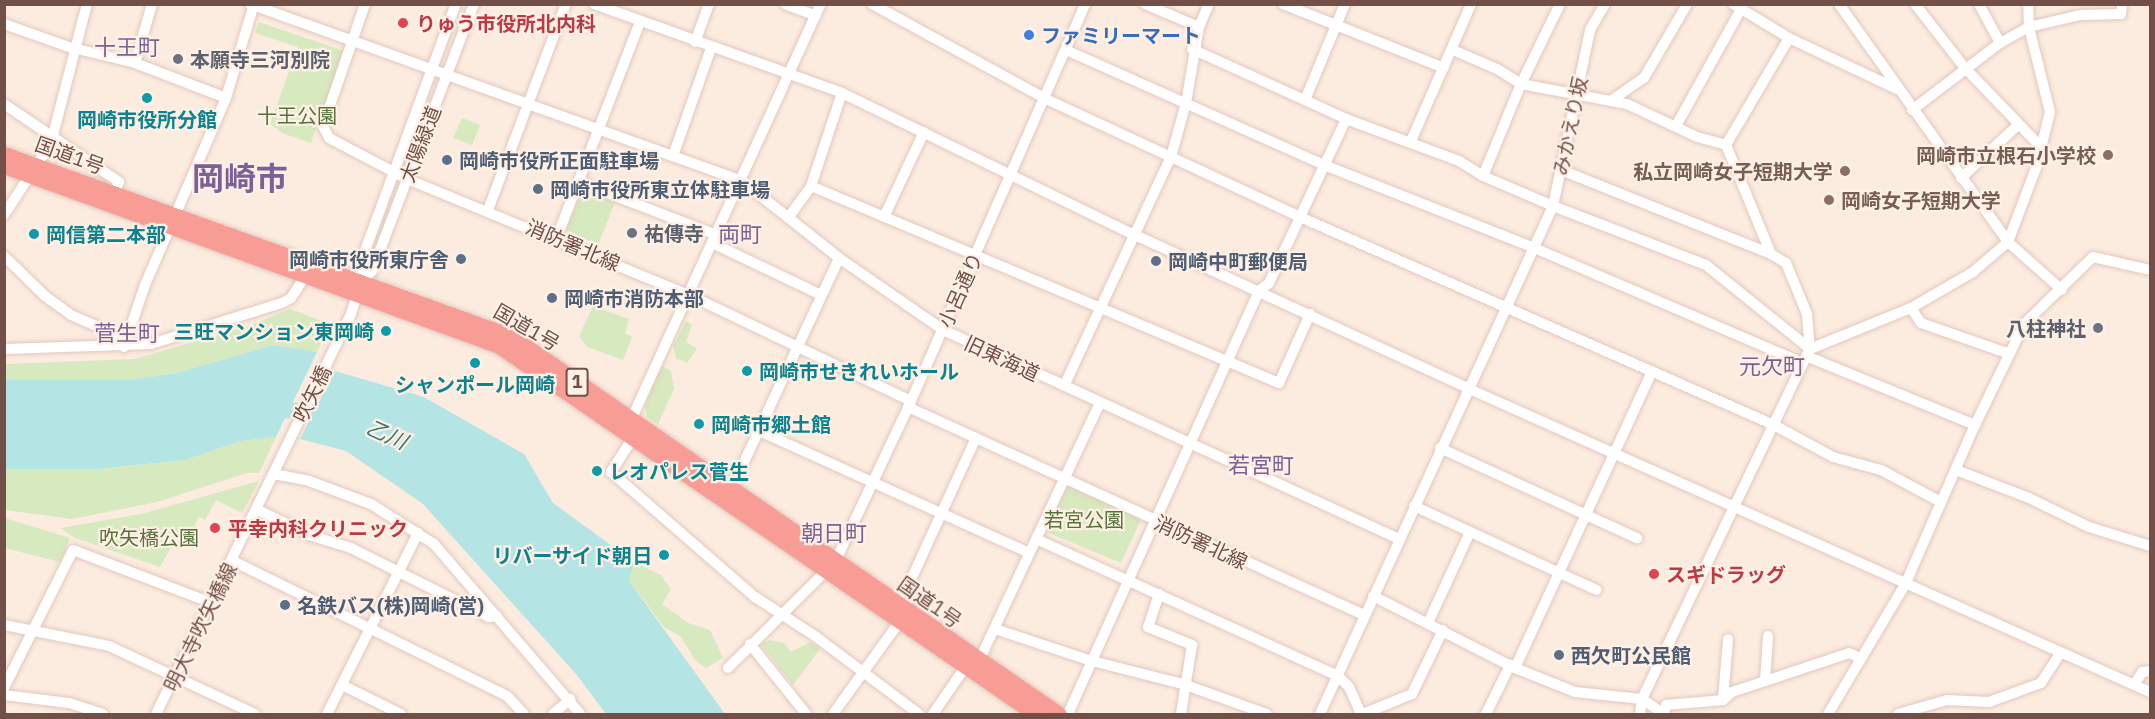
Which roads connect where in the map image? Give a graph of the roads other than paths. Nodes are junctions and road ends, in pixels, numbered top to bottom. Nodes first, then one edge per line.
1 (87, 4) edge
2 (152, 4) edge
3 (365, 4) edge
4 (456, 4) edge
5 (474, 4) edge
6 (566, 4) edge
7 (594, 4) edge
8 (709, 4) edge
9 (785, 4) edge
10 (821, 4) edge
11 (872, 4) edge
12 (1085, 4) edge
13 (1145, 4) edge
14 (1209, 4) edge
15 (1283, 4) edge
16 (1345, 4) edge
17 (1471, 4) edge
18 (1560, 4) edge
19 (1605, 4) edge
20 (1687, 4) edge
21 (1839, 4) edge
22 (1915, 4) edge
23 (1979, 4) edge
24 (2028, 4) edge
25 (2122, 4) edge
26 (253, 5) edge
27 (1737, 7) edge
28 (816, 16) junction
29 (640, 22) junction
30 (4, 24) edge
31 (1336, 26) junction
32 (1198, 27) junction
33 (2029, 27) junction
34 (1789, 38) junction
35 (352, 41) junction
36 (695, 42) junction
37 (2000, 43) junction
38 (711, 48) junction
39 (75, 49) junction
40 (1192, 49) junction
41 (1066, 50) junction
42 (1453, 50) junction
43 (135, 63) junction
44 (1444, 68) junction
45 (1965, 68) junction
46 (432, 70) junction
47 (447, 76) junction
48 (790, 76) junction
49 (1521, 84) junction
50 (1897, 89) junction
51 (842, 93) junction
52 (1578, 96) junction
53 (226, 98) junction
54 (1046, 99) junction
55 (1305, 99) junction
56 (1612, 100) junction
57 (1186, 103) junction
58 (4, 104) edge
59 (528, 104) junction
60 (1912, 110) junction
61 (1346, 119) junction
62 (2018, 125) junction
63 (1676, 126) junction
64 (599, 129) junction
65 (924, 132) junction
66 (53, 135) junction
67 (1411, 141) junction
68 (1726, 144) junction
69 (2041, 147) junction
70 (4, 154) edge
71 (673, 156) junction
72 (1171, 157) junction
73 (1324, 165) junction
74 (4, 166) edge
75 (1561, 170) junction
76 (35, 171) junction
77 (394, 172) junction
78 (1011, 175) junction
79 (1483, 176) junction
80 (1961, 178) junction
81 (407, 179) junction
82 (579, 182) junction
83 (741, 182) junction
84 (811, 186) junction
85 (114, 193) junction
86 (1553, 206) junction
87 (488, 210) junction
88 (4, 216) edge
89 (884, 217) junction
90 (1300, 217) junction
91 (788, 218) junction
92 (174, 221) junction
93 (1136, 235) junction
94 (557, 237) junction
95 (714, 239) junction
96 (2008, 242) junction
97 (1532, 247) junction
98 (1771, 254) junction
99 (4, 256) edge
100 (975, 257) junction
101 (839, 258) junction
102 (2151, 270) edge
103 (306, 275) junction
104 (360, 288) junction
105 (2062, 290) junction
106 (1259, 291) junction
107 (689, 294) junction
108 (821, 295) junction
109 (1507, 306) junction
110 (1911, 308) junction
111 (1100, 310) junction
112 (1310, 314) junction
113 (943, 330) junction
114 (124, 342) junction
115 (798, 346) junction
116 (4, 349) edge
117 (2010, 354) junction
118 (1806, 356) junction
119 (1229, 360) junction
120 (1652, 371) junction
121 (1064, 386) junction
122 (1467, 388) junction
123 (1100, 403) junction
124 (910, 404) junction
125 (631, 420) junction
126 (1774, 425) junction
127 (1975, 425) junction
128 (757, 430) junction
129 (634, 436) junction
130 (976, 438) junction
131 (1190, 444) junction
132 (1440, 448) junction
133 (1613, 454) junction
134 (1956, 470) junction
135 (274, 474) junction
136 (1065, 477) junction
137 (872, 481) junction
138 (731, 490) junction
139 (1941, 502) junction
140 (1414, 506) junction
141 (1735, 508) junction
142 (258, 510) junction
143 (941, 515) junction
144 (1586, 515) junction
145 (1156, 521) junction
146 (1470, 532) junction
147 (418, 533) junction
148 (1399, 538) junction
149 (1637, 538) dead end
150 (1036, 539) junction
151 (2151, 546) edge
152 (1030, 553) junction
153 (233, 561) junction
154 (831, 566) junction
155 (399, 572) junction
156 (1560, 573) junction
157 (1128, 581) junction
158 (1905, 585) junction
159 (1597, 590) dead end
160 (1159, 594) junction
161 (1373, 596) junction
162 (212, 603) junction
163 (899, 614) junction
164 (1364, 615) junction
165 (497, 616) junction
166 (780, 616) junction
167 (1428, 623) junction
168 (4, 625) edge
169 (369, 629) junction
170 (995, 629) junction
171 (33, 630) junction
172 (1443, 630) junction
173 (1768, 636) dead end
174 (1728, 639) dead end
175 (750, 644) junction
176 (2060, 654) junction
177 (1860, 658) junction
178 (1092, 661) junction
179 (973, 664) junction
180 (1512, 667) junction
181 (728, 668) dead end
182 (2151, 671) edge
183 (861, 674) junction
184 (176, 675) junction
185 (1338, 676) junction
186 (1765, 681) junction
187 (1183, 684) junction
188 (342, 685) junction
189 (2134, 685) junction
190 (4, 688) edge
191 (2151, 692) edge
192 (4, 696) edge
193 (570, 699) junction
194 (1642, 699) junction
195 (1723, 700) junction
196 (1989, 702) junction
197 (1903, 713) edge
198 (103, 714) edge
199 (156, 714) edge
200 (255, 714) edge
201 (327, 714) edge
202 (401, 714) edge
203 (524, 714) edge
204 (552, 714) edge
205 (580, 714) edge
206 (806, 714) edge
207 (833, 714) edge
208 (919, 714) edge
209 (933, 714) edge
210 (1035, 714) edge
211 (1059, 714) edge
212 (1068, 714) edge
213 (1181, 714) edge
214 (1267, 714) edge
215 (1320, 714) edge
216 (1362, 714) edge
217 (1486, 714) edge
218 (1640, 714) edge
219 (1664, 714) edge
220 (1828, 714) edge
221 (1986, 714) edge

1 - 39 street
2 - 43 street
3 - 35 street
4 - 46 street, 太陽緑道
5 - 47 street, 太陽緑道
6 - 59 street
7 - 29 street
8 - 36 street
9 - 28 street
10 - 28 street
11 - 54 street
12 - 41 street, 小呂通り
13 - 32 street
14 - 32 street
15 - 31 street
16 - 31 street
17 - 42 street
18 - 49 street
19 - 52 street, みかえり坂
20 - 56 street
21 - 50 street
22 - 45 street
23 - 37 street
24 - 33 street
25 - 33 street
26 - 35 street, 旧東海道
26 - 53 street
27 - 34 street
27 - 63 street
28 - 48 street
29 - 36 street
29 - 64 street
30 - 39 street
31 - 44 street
31 - 55 street
32 - 40 street
33 - 37 street
33 - 69 street
34 - 50 street
34 - 68 street
35 - 46 street, 旧東海道
35 - 77 street, 消防署北線
36 - 38 street
37 - 45 street
38 - 48 street
38 - 71 street
39 - 43 street
39 - 66 street
40 - 55 street
40 - 57 street
41 - 54 street, 小呂通り
41 - 57 street
42 - 44 street
42 - 49 street
43 - 53 street
44 - 67 street
45 - 60 street
45 - 62 street
46 - 47 street, 旧東海道
46 - 77 street, 太陽緑道
47 - 59 street, 旧東海道
47 - 81 street, 太陽緑道
48 - 51 street
48 - 83 street
49 - 52 street
49 - 79 street
50 - 60 street
51 - 65 street
51 - 84 street
52 - 56 street
52 - 75 street, みかえり坂
53 - 92 street
54 - 72 street
54 - 78 street, 小呂通り
55 - 61 street
56 - 63 street
57 - 72 street
57 - 73 street
58 - 66 street
59 - 64 street, 旧東海道
59 - 87 street
60 - 80 street
61 - 67 street
61 - 73 street
62 - 69 street
62 - 80 street
63 - 68 street
64 - 71 street, 旧東海道
64 - 82 street
65 - 78 street
65 - 89 street
66 - 76 street
66 - 85 street
67 - 79 street
68 - 98 street
69 - 96 street
70 - 76 highway, 国道1号 / 1
71 - 83 street, 旧東海道
72 - 90 street
72 - 93 street
73 - 90 street
73 - 97 street
74 - 76 highway, 国道1号 / 1
75 - 86 street, みかえり坂
75 - 98 street
76 - 85 highway, 国道1号 / 1
76 - 88 street
76 - 92 highway, 国道1号 / 1
77 - 81 street, 消防署北線
77 - 104 street, 太陽緑道
78 - 93 street
78 - 100 street, 小呂通り
79 - 86 street
80 - 96 street
81 - 87 street, 消防署北線
81 - 104 street, 太陽緑道
82 - 94 street
82 - 95 street
83 - 91 street, 旧東海道
83 - 95 street
84 - 89 street
84 - 91 street
85 - 92 highway, 国道1号 / 1
86 - 97 street, みかえり坂
86 - 118 street
87 - 94 street, 消防署北線
89 - 100 street
90 - 106 street
90 - 109 street
91 - 101 street, 旧東海道
92 - 103 highway, 国道1号 / 1
92 - 104 highway, 国道1号 / 1
92 - 114 street
93 - 106 street
93 - 111 street
94 - 107 street, 消防署北線
95 - 107 street
95 - 108 street
96 - 105 street
96 - 110 street
97 - 109 street, みかえり坂
97 - 118 street
98 - 118 street
99 - 114 street
100 - 111 street
100 - 113 street, 小呂通り
101 - 108 street
101 - 113 street, 旧東海道
102 - 105 street
103 - 104 highway, 国道1号 / 1
103 - 114 street
104 - 125 highway, 国道1号 / 1
104 - 129 highway, 国道1号 / 1
104 - 135 street, 吹矢橋
105 - 117 street
106 - 112 street
106 - 119 street
107 - 115 street, 消防署北線
107 - 125 street
108 - 115 street
109 - 120 street
109 - 122 street, みかえり坂
110 - 117 street
110 - 118 street
111 - 119 street
111 - 121 street
112 - 119 street
112 - 122 street
113 - 121 street, 旧東海道
113 - 124 street, 小呂通り
114 - 116 street
115 - 124 street, 消防署北線
115 - 128 street
117 - 127 street
118 - 126 street
118 - 127 street
119 - 131 street
120 - 126 street
120 - 133 street
121 - 123 street, 旧東海道
122 - 132 street, みかえり坂
122 - 133 street
123 - 131 street, 旧東海道
123 - 136 street
124 - 130 street, 消防署北線
124 - 137 street, 小呂通り
125 - 138 highway, 国道1号 / 1
126 - 139 street
126 - 141 street
127 - 134 street
128 - 137 street
128 - 138 street
129 - 154 highway, 国道1号 / 1
129 - 166 street
130 - 136 street, 消防署北線
130 - 143 street
131 - 145 street
131 - 148 street, 旧東海道
132 - 140 street, みかえり坂
132 - 144 street
133 - 141 street
133 - 144 street
134 - 139 street
134 - 151 street
135 - 142 street, 明大寺吹矢橋線
135 - 147 street
136 - 145 street, 消防署北線
136 - 150 street
137 - 143 street
137 - 154 street, 小呂通り
138 - 154 highway, 国道1号 / 1
139 - 158 street
140 - 146 street
140 - 148 street, みかえり坂
141 - 158 street
141 - 194 street
142 - 153 street, 明大寺吹矢橋線
142 - 155 street
143 - 152 street
143 - 163 street
144 - 149 street
144 - 156 street
145 - 157 street
145 - 164 street, 消防署北線
146 - 156 street
146 - 167 street
147 - 155 street
147 - 165 street
148 - 161 street
150 - 152 street
150 - 157 street
152 - 170 street
153 - 162 street, 明大寺吹矢橋線
153 - 169 street
154 - 163 highway, 国道1号 / 1
154 - 166 street
155 - 165 street
155 - 169 street
156 - 159 street
156 - 180 street
157 - 160 street
157 - 178 street
158 - 176 street
158 - 177 street
160 - 185 street
160 - 187 street
161 - 164 street
161 - 167 street
162 - 171 street
162 - 184 street, 明大寺吹矢橋線
163 - 179 highway, 国道1号 / 1
163 - 183 street
164 - 185 street
165 - 193 street
166 - 175 street
166 - 183 street
167 - 172 street
168 - 171 street
169 - 188 street
169 - 203 street
170 - 178 street
170 - 179 street
171 - 184 street
171 - 190 street
172 - 180 street
172 - 216 street
173 - 186 street
174 - 195 street
175 - 181 street
175 - 206 street
176 - 189 street
176 - 196 street
177 - 186 street
177 - 220 street
178 - 187 street
178 - 212 street
179 - 209 street
179 - 210 highway, 国道1号 / 1
179 - 211 highway, 国道1号 / 1
180 - 194 street
180 - 217 street
182 - 189 street
183 - 207 street
183 - 208 street
184 - 199 street, 明大寺吹矢橋線
184 - 200 street
185 - 215 street
185 - 216 street
186 - 195 street
187 - 213 street
187 - 214 street
188 - 201 street
188 - 202 street
189 - 191 street
192 - 198 street
193 - 204 street
193 - 205 street
194 - 218 street
194 - 219 street
195 - 219 street
196 - 197 street
196 - 221 street

